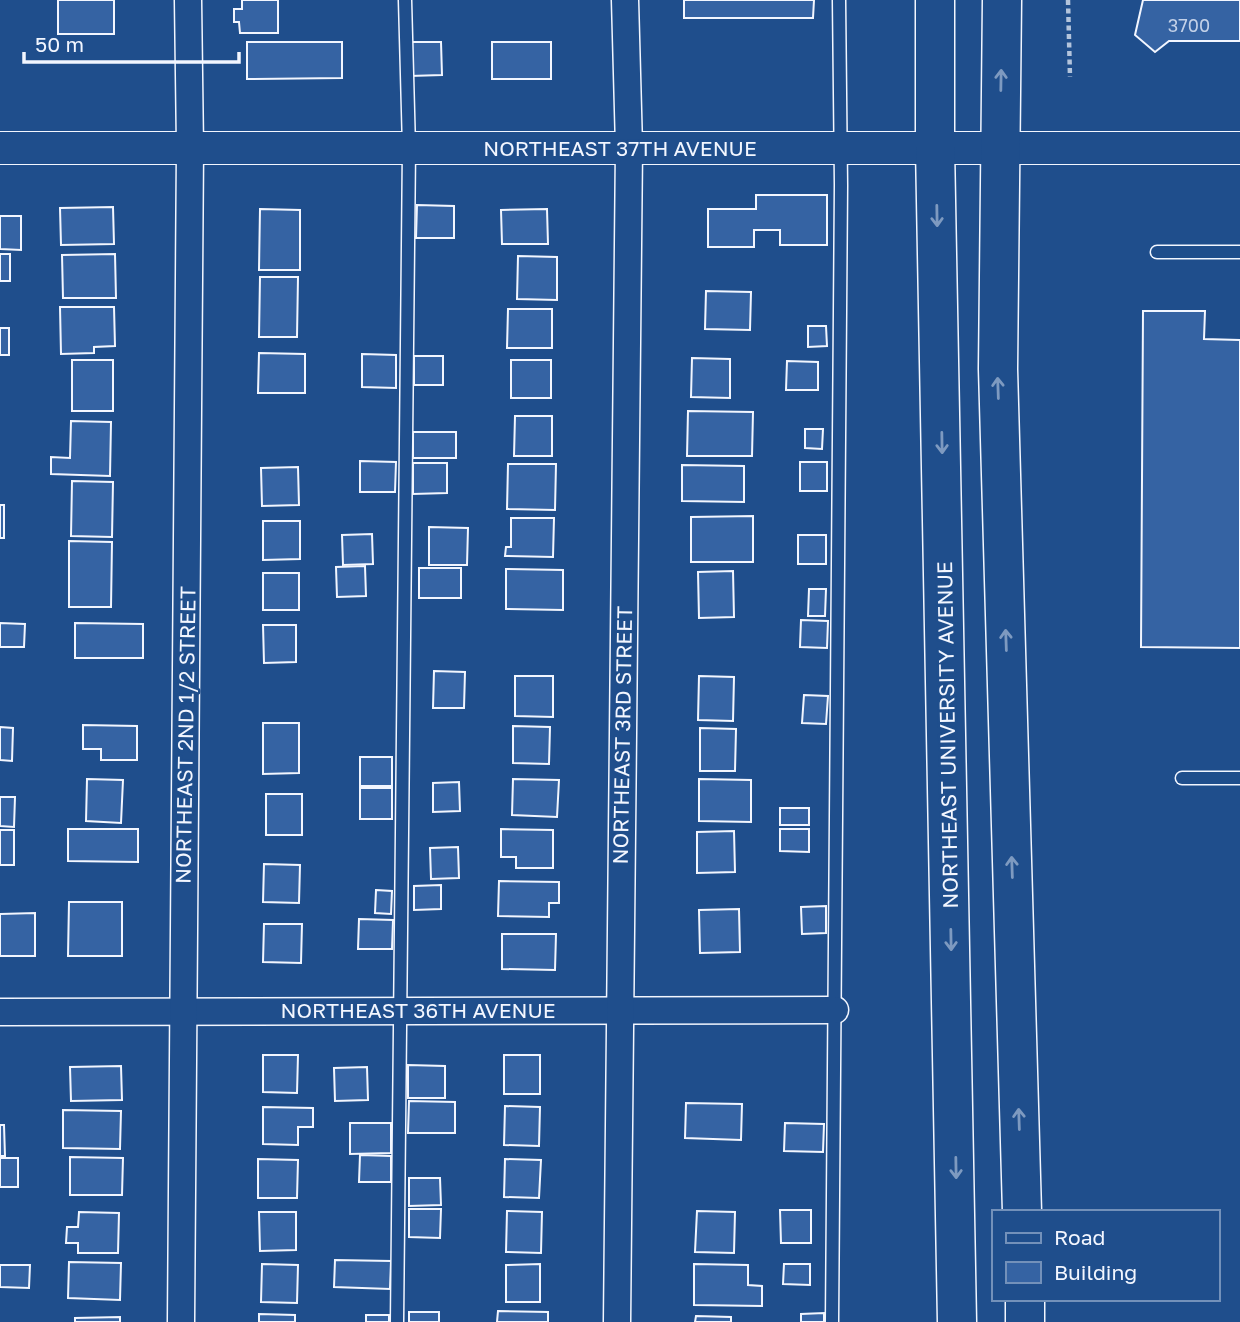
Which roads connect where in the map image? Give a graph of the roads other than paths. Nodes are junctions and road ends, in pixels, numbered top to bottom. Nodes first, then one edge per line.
1 (188, 0) edge
2 (405, 0) edge
3 (625, 0) edge
4 (839, 0) edge
5 (935, 0) edge
6 (1002, 0) edge
7 (841, 147) junction
8 (0, 148) edge
9 (190, 148) junction
10 (409, 148) junction
11 (629, 148) junction
12 (935, 148) junction
13 (999, 148) junction
14 (1240, 148) edge
15 (1157, 252) dead end
16 (1240, 253) edge
17 (1182, 778) dead end
18 (1240, 778) edge
19 (399, 1010) junction
20 (620, 1010) junction
21 (835, 1010) junction
22 (183, 1011) junction
23 (0, 1012) edge
24 (1022, 1210) edge
25 (1025, 1301) edge
26 (181, 1322) edge
27 (397, 1322) edge
28 (617, 1322) edge
29 (832, 1322) edge
30 (957, 1322) edge
31 (1025, 1322) edge

1 - 9 street, NORTHEAST 2ND 1/2 STREET
2 - 10 lane
3 - 11 street, NORTHEAST 3RD STREET
4 - 7 lane
5 - 12 main road, NORTHEAST UNIVERSITY AVENUE
13 -> 6 main road
7 - 11 street, NORTHEAST 37TH AVENUE
7 - 12 street, NORTHEAST 37TH AVENUE
7 - 21 lane
8 - 9 street, NORTHEAST 37TH AVENUE
9 - 10 street, NORTHEAST 37TH AVENUE
9 - 22 street, NORTHEAST 2ND 1/2 STREET
10 - 11 street, NORTHEAST 37TH AVENUE
10 - 19 lane
11 - 20 street, NORTHEAST 3RD STREET
12 - 13 street, NORTHEAST 37TH AVENUE
12 -> 30 main road, NORTHEAST UNIVERSITY AVENUE
13 - 14 street, NORTHEAST 37TH AVENUE
24 -> 13 main road
15 - 16 lane
17 - 18 lane
19 - 20 street, NORTHEAST 36TH AVENUE
19 - 22 street, NORTHEAST 36TH AVENUE
19 - 27 lane
20 - 21 street, NORTHEAST 36TH AVENUE
20 - 28 street, NORTHEAST 3RD STREET
21 - 29 lane
22 - 23 street, NORTHEAST 36TH AVENUE
22 - 26 street, NORTHEAST 2ND 1/2 STREET
25 - 31 main road

